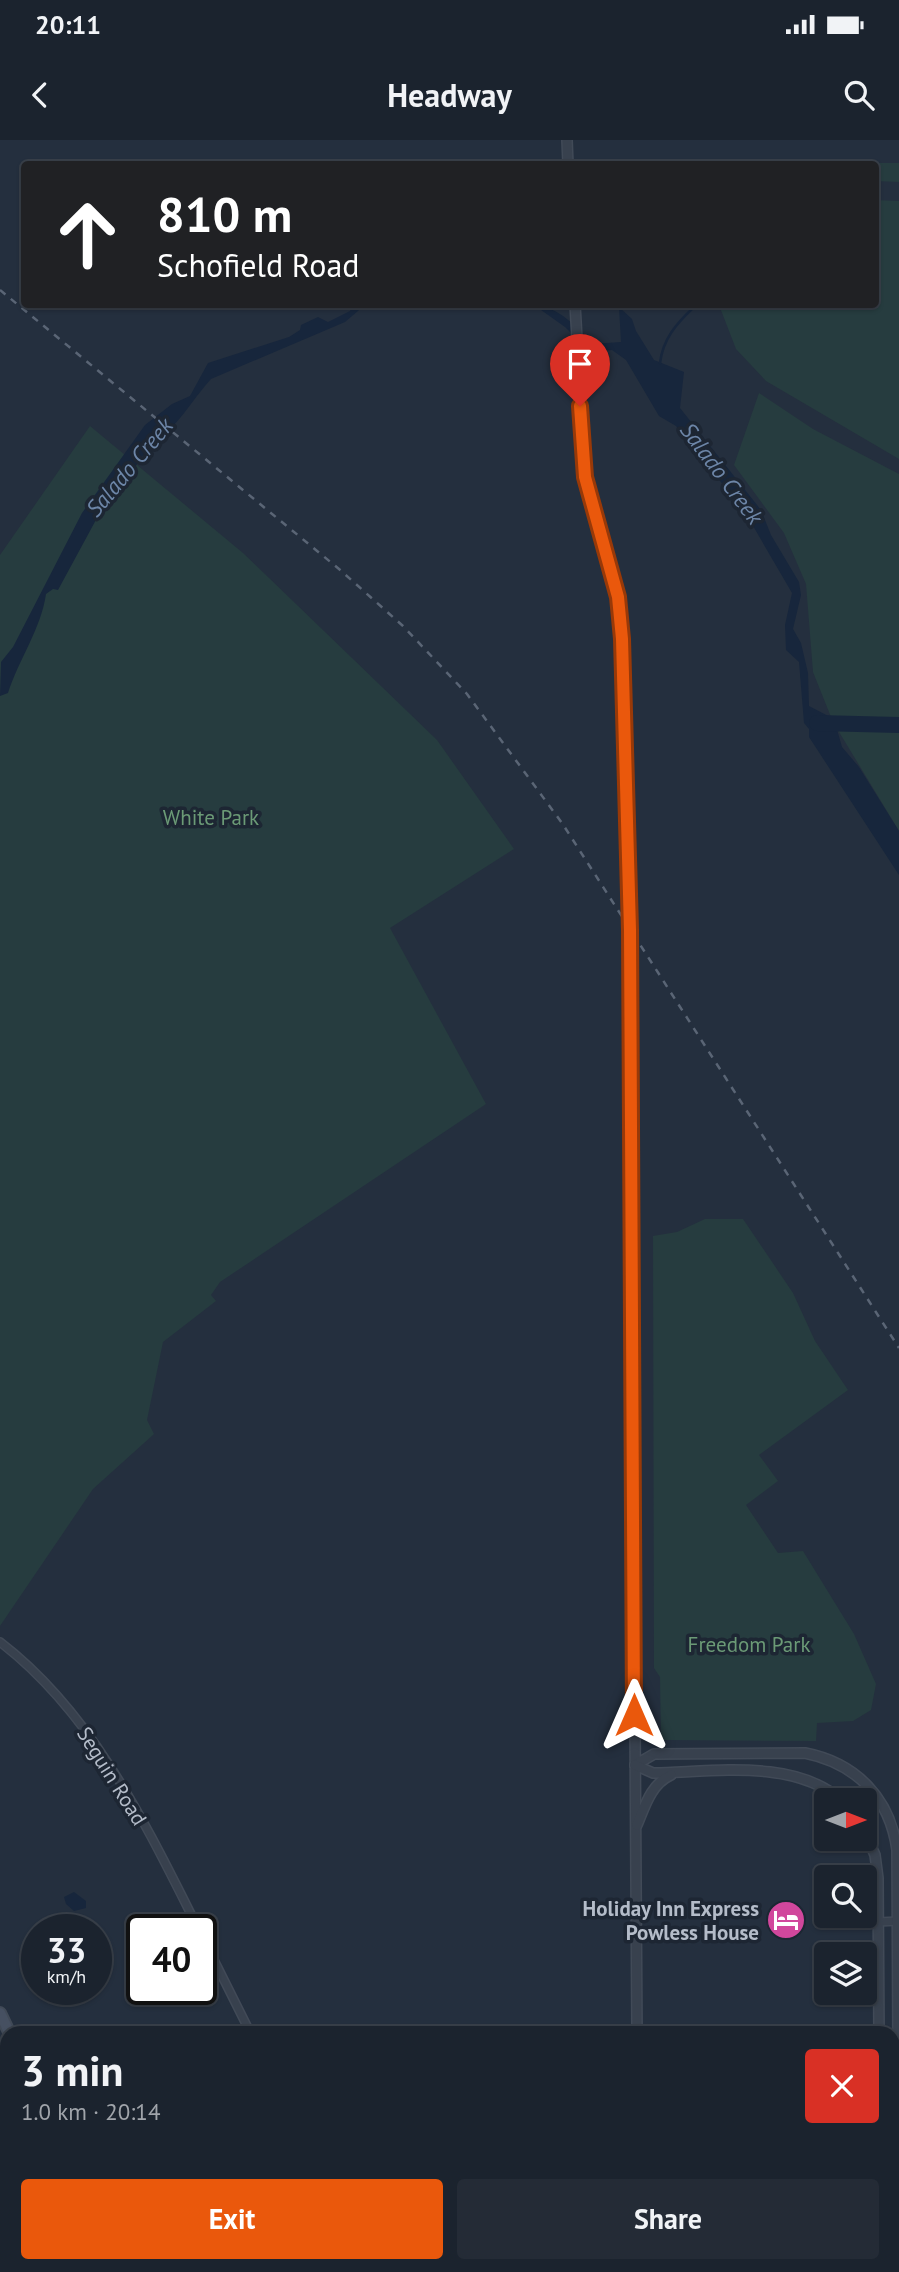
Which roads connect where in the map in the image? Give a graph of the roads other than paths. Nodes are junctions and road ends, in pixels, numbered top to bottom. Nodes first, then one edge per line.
1 (567, 140) edge
2 (569, 161) edge
3 (575, 308) edge
4 (0, 1642) edge
5 (635, 1765) junction
6 (676, 1773) junction
7 (825, 1788) edge
8 (635, 1830) junction
9 (872, 1852) edge
10 (190, 1914) edge
11 (878, 1922) junction
12 (899, 1922) edge
13 (217, 1966) edge
14 (247, 2026) edge
15 (637, 2026) edge
16 (879, 2026) edge
17 (897, 2026) edge

1 - 2 street
3 - 5 street
4 - 10 street, Seguin Road
5 - 6 street
5 - 8 street
5 - 12 street
6 - 7 street
6 - 8 street
8 - 15 street
9 - 11 street
11 - 12 street
11 - 16 street
12 - 17 street
13 - 14 street, Seguin Road

